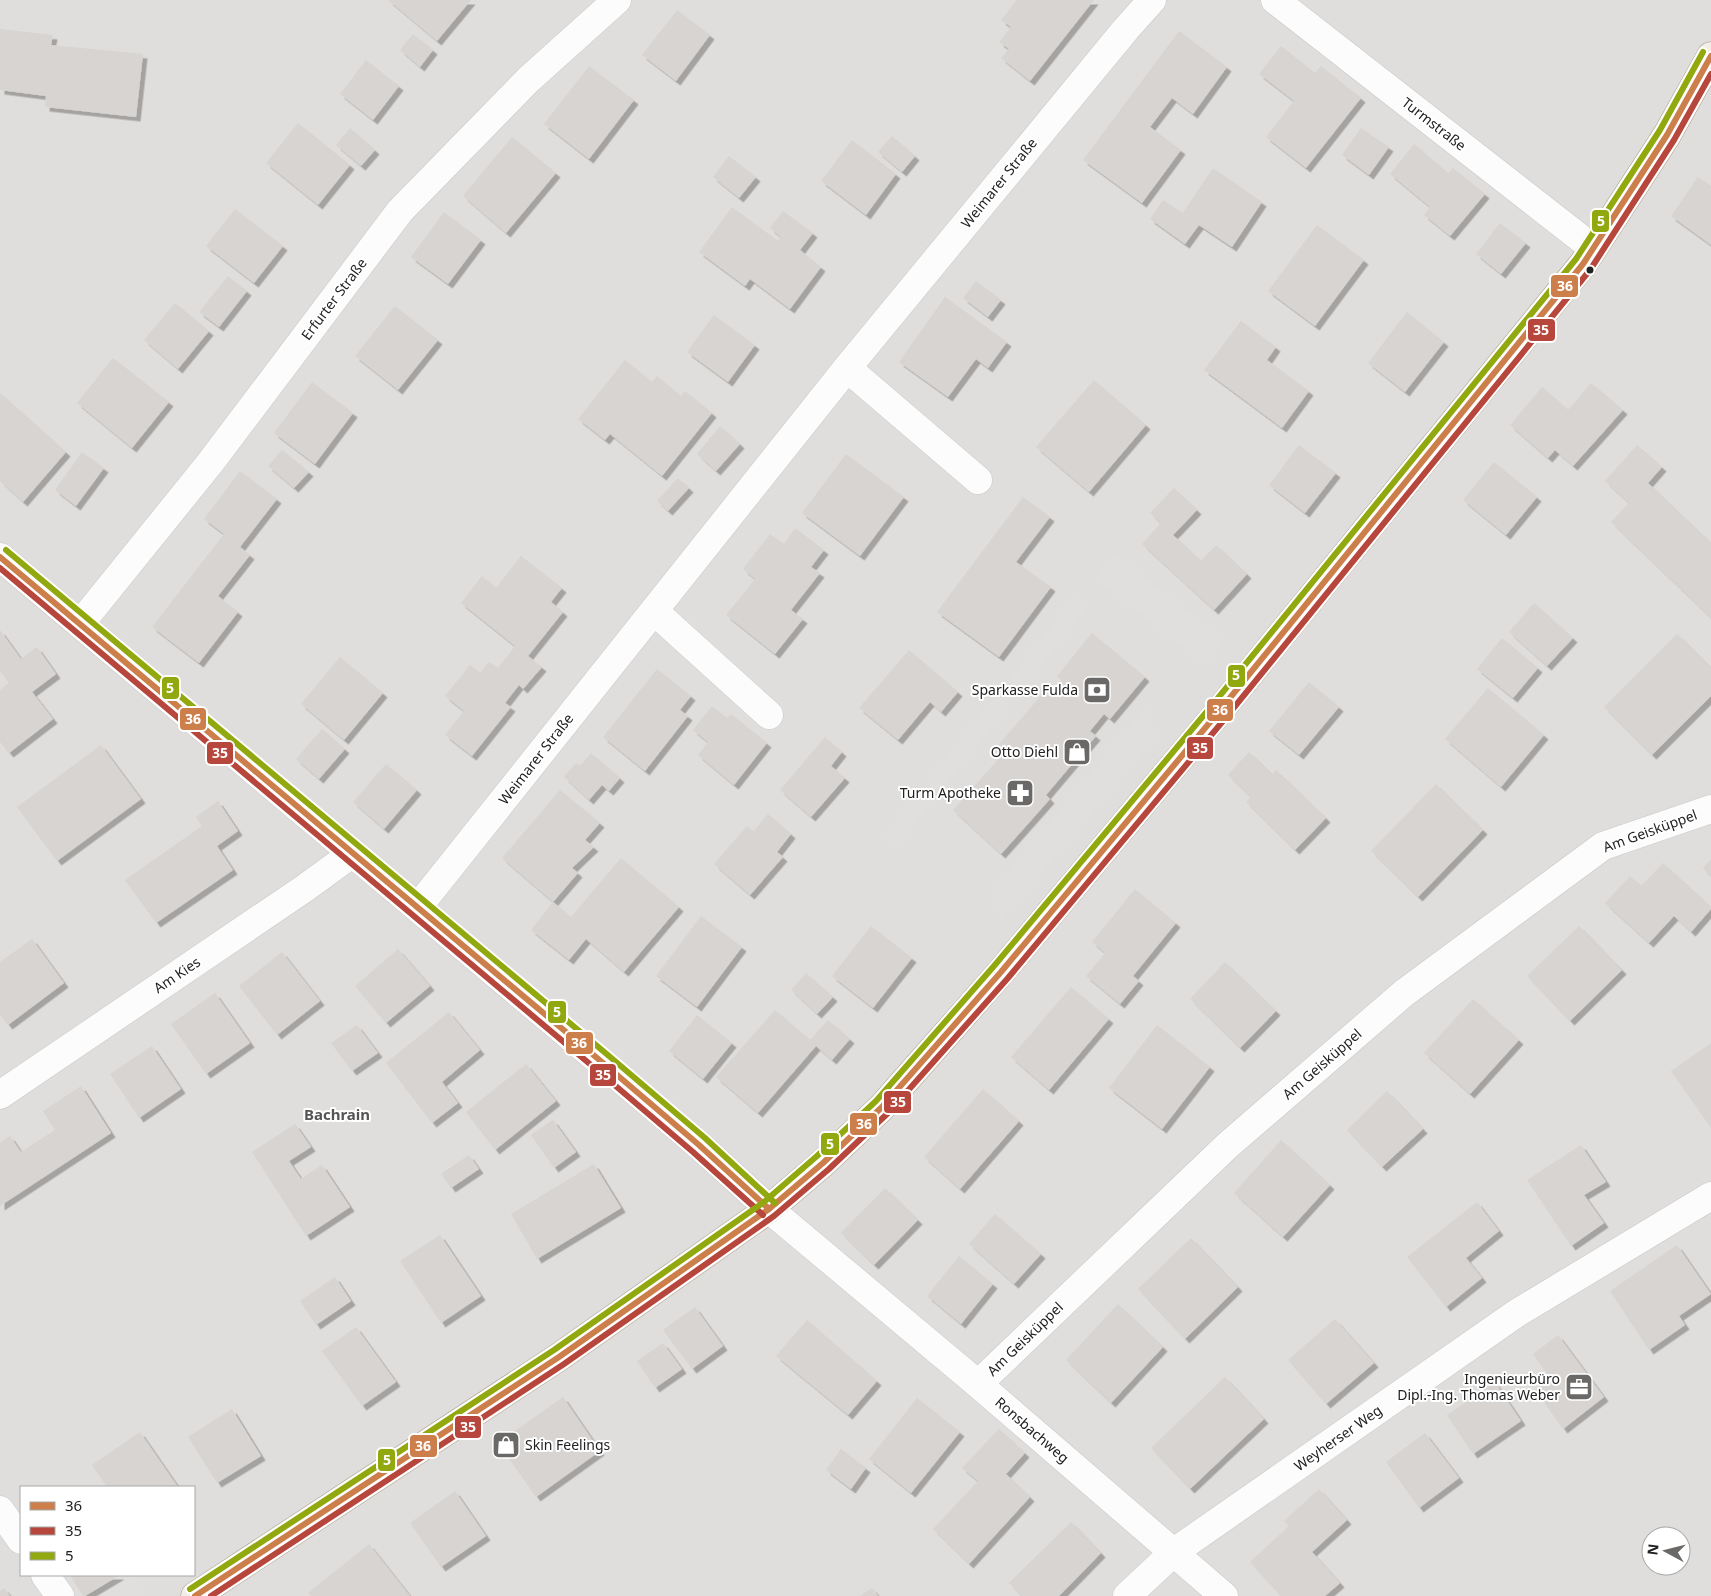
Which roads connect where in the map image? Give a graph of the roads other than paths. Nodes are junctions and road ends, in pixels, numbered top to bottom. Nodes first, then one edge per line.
1 (617, 0) edge
2 (1152, 0) edge
3 (1275, 0) edge
4 (1708, 69) edge
5 (1593, 248) junction
6 (847, 368) junction
7 (978, 480) dead end
8 (0, 557) edge
9 (654, 611) junction
10 (80, 624) junction
11 (769, 715) dead end
12 (1711, 809) edge
13 (353, 853) junction
14 (418, 907) junction
15 (0, 1095) edge
16 (1711, 1196) edge
17 (769, 1209) junction
18 (978, 1384) junction
19 (0, 1510) edge
20 (20, 1539) edge
21 (1174, 1552) junction
22 (46, 1576) edge
23 (60, 1596) edge
24 (195, 1596) edge
25 (1127, 1596) edge
26 (1224, 1596) edge

1 - 10 street, Erfurter Straße
2 - 6 street, Weimarer Straße
3 - 5 street, Turmstraße
4 - 5 main road
5 - 17 main road
6 - 7 street
6 - 9 street, Weimarer Straße
8 - 10 street, Ronsbachweg
9 - 11 street
9 - 14 street, Weimarer Straße
10 - 13 street, Ronsbachweg
12 - 18 street, Am Geisküppel
13 - 14 street, Ronsbachweg
13 - 15 street, Am Kies
14 - 17 street, Ronsbachweg
16 - 21 street, Weyherser Weg
17 - 18 street, Ronsbachweg
17 - 24 main road
18 - 21 street, Ronsbachweg
19 - 20 street
21 - 25 street, Weyherser Weg
21 - 26 street, Ronsbachweg
22 - 23 street

